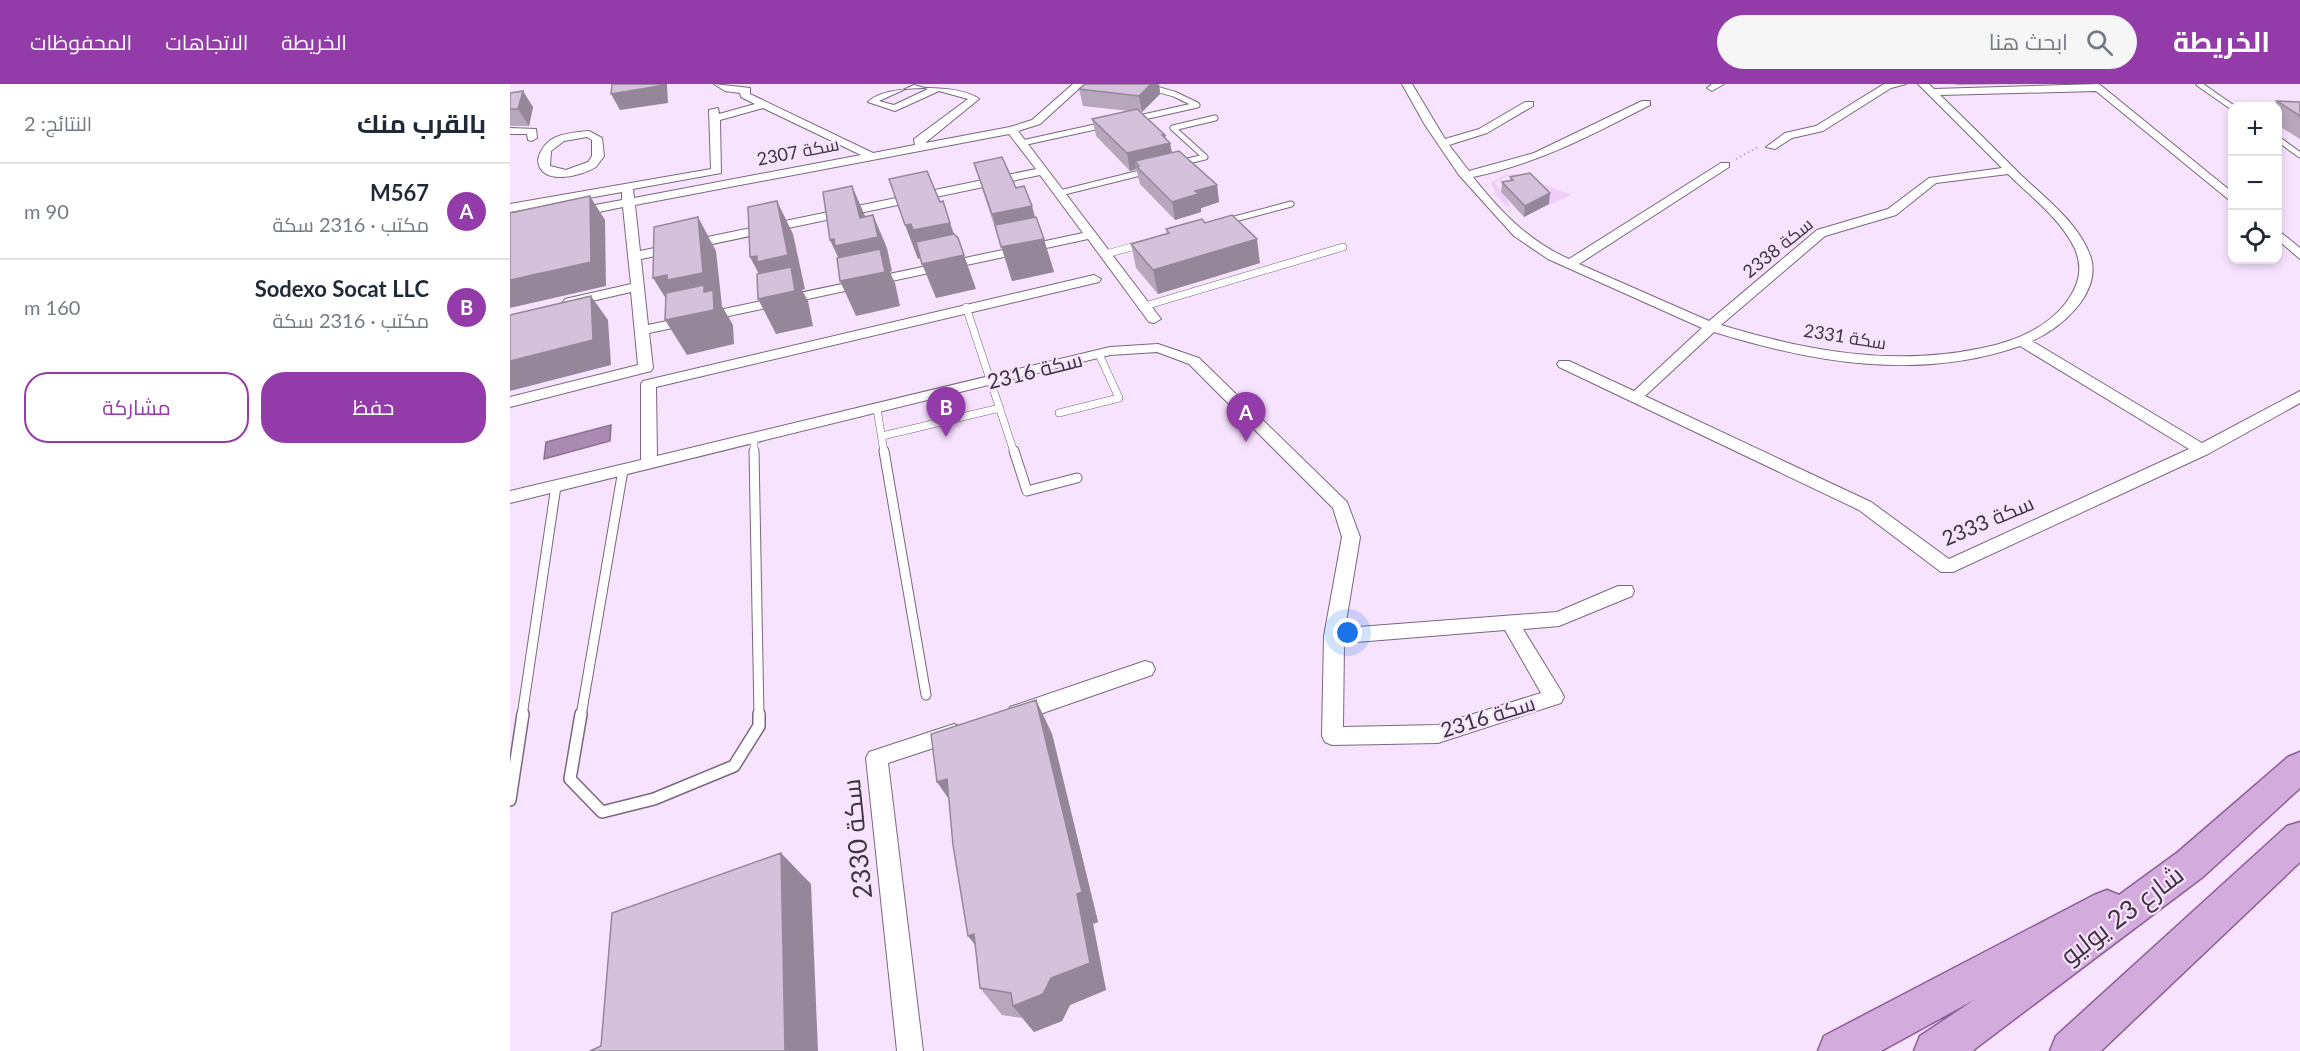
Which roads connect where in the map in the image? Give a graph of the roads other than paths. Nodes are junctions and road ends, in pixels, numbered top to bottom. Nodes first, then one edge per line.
1 (719, 84) edge
2 (759, 84) edge
3 (909, 84) edge
4 (918, 84) edge
5 (1079, 84) edge
6 (1407, 84) edge
7 (1901, 84) edge
8 (2199, 84) edge
9 (1140, 86) edge
10 (2096, 86) edge
11 (938, 88) junction
12 (1928, 88) edge
13 (746, 90) junction
14 (1646, 103) dead end
15 (764, 104) junction
16 (1529, 104) dead end
17 (2228, 104) edge
18 (1215, 118) dead end
19 (1127, 120) edge
20 (1115, 123) edge
21 (1012, 130) junction
22 (510, 131) edge
23 (532, 138) dead end
24 (2282, 142) edge
25 (1022, 143) junction
26 (1444, 143) junction
27 (922, 147) junction
28 (1771, 147) road end
29 (2300, 155) edge
30 (871, 156) junction
31 (1172, 165) edge
32 (1725, 165) road end
33 (1161, 168) edge
34 (578, 171) junction
35 (1044, 171) junction
36 (2009, 171) junction
37 (1467, 175) junction
38 (627, 188) junction
39 (1060, 193) junction
40 (2228, 194) edge
41 (582, 196) junction
42 (628, 202) junction
43 (1291, 204) dead end
44 (510, 208) edge
45 (559, 216) edge
46 (1221, 223) edge
47 (1090, 235) junction
48 (2282, 239) edge
49 (1152, 241) edge
50 (1343, 247) dead end
51 (1106, 254) junction
52 (2300, 255) edge
53 (634, 256) junction
54 (1570, 264) junction
55 (1094, 279) dead end
56 (638, 286) junction
57 (556, 305) edge
58 (1144, 306) junction
59 (966, 307) junction
60 (1154, 319) dead end
61 (1711, 327) junction
62 (644, 330) junction
63 (2022, 341) junction
64 (1099, 354) junction
65 (1564, 364) dead end
66 (992, 382) junction
67 (2300, 396) edge
68 (1636, 397) junction
69 (510, 402) edge
70 (1000, 408) junction
71 (877, 409) junction
72 (1059, 413) dead end
73 (882, 436) junction
74 (754, 438) junction
75 (2202, 450) junction
76 (649, 464) junction
77 (623, 470) junction
78 (1077, 478) dead end
79 (556, 486) junction
80 (510, 497) edge
81 (1624, 591) dead end
82 (1510, 623) junction
83 (1334, 636) junction
84 (1145, 669) dead end
85 (926, 695) dead end
86 (997, 719) edge
87 (975, 726) edge
88 (2300, 767) edge
89 (510, 800) edge
90 (2300, 838) edge
91 (2191, 864) junction
92 (910, 1051) edge
93 (1839, 1051) edge
94 (1935, 1051) edge
95 (2071, 1051) edge

1 - 13 street
2 - 13 street
3 - 11 street
4 - 11 street
5 - 21 street, سكة 2307
6 - 26 street, سكة 2331
7 - 28 street
8 - 17 lane
9 - 19 lane
10 - 12 street
10 - 40 street
11 - 27 street
12 - 36 street, سكة 2331
13 - 15 street
14 - 37 street
15 - 30 street
15 - 38 street
16 - 26 street
18 - 31 lane
20 - 25 lane
21 - 25 street
21 - 27 street, سكة 2307
22 - 23 street
24 - 29 lane
25 - 35 street
26 - 37 street, سكة 2331
27 - 30 street, سكة 2307
30 - 42 street, سكة 2307
32 - 54 street
33 - 39 lane
34 - 34 street
34 - 41 street
35 - 39 street
35 - 53 street
36 - 61 street, سكة 2338
36 - 63 street, سكة 2331
37 - 54 street, سكة 2331
38 - 41 street
38 - 42 street
39 - 47 street
41 - 44 street
42 - 45 street, سكة 2307
42 - 53 street
43 - 46 lane
47 - 51 street
47 - 62 street
48 - 52 street
49 - 51 lane
50 - 58 lane
51 - 58 street
53 - 56 street
54 - 61 street, سكة 2331
55 - 59 street
56 - 57 street
56 - 62 street
58 - 60 street
59 - 66 lane
59 - 76 street
61 - 63 street, سكة 2331
61 - 68 street
62 - 69 street
63 - 75 street
64 - 66 street, 2316 سكة
64 - 72 lane
64 - 83 street, 2316 سكة
65 - 68 street, سكة 2333
66 - 70 lane
66 - 71 street, 2316 سكة
67 - 75 street, سكة 2333
68 - 75 street, سكة 2333
70 - 73 lane
70 - 78 lane
71 - 73 lane
71 - 74 street, 2316 سكة
73 - 85 lane
74 - 76 street, 2316 سكة
74 - 77 lane
76 - 77 street, 2316 سكة
77 - 79 street, 2316 سكة
79 - 80 street, 2316 سكة
79 - 89 lane
81 - 82 street
82 - 83 street
82 - 83 street, 2316 سكة
84 - 86 street
87 - 92 street, سكة 2330
88 - 91 main road, شارع 23 يوليو
90 - 95 main road
91 - 93 main road
91 - 94 main road, شارع 23 يوليو

